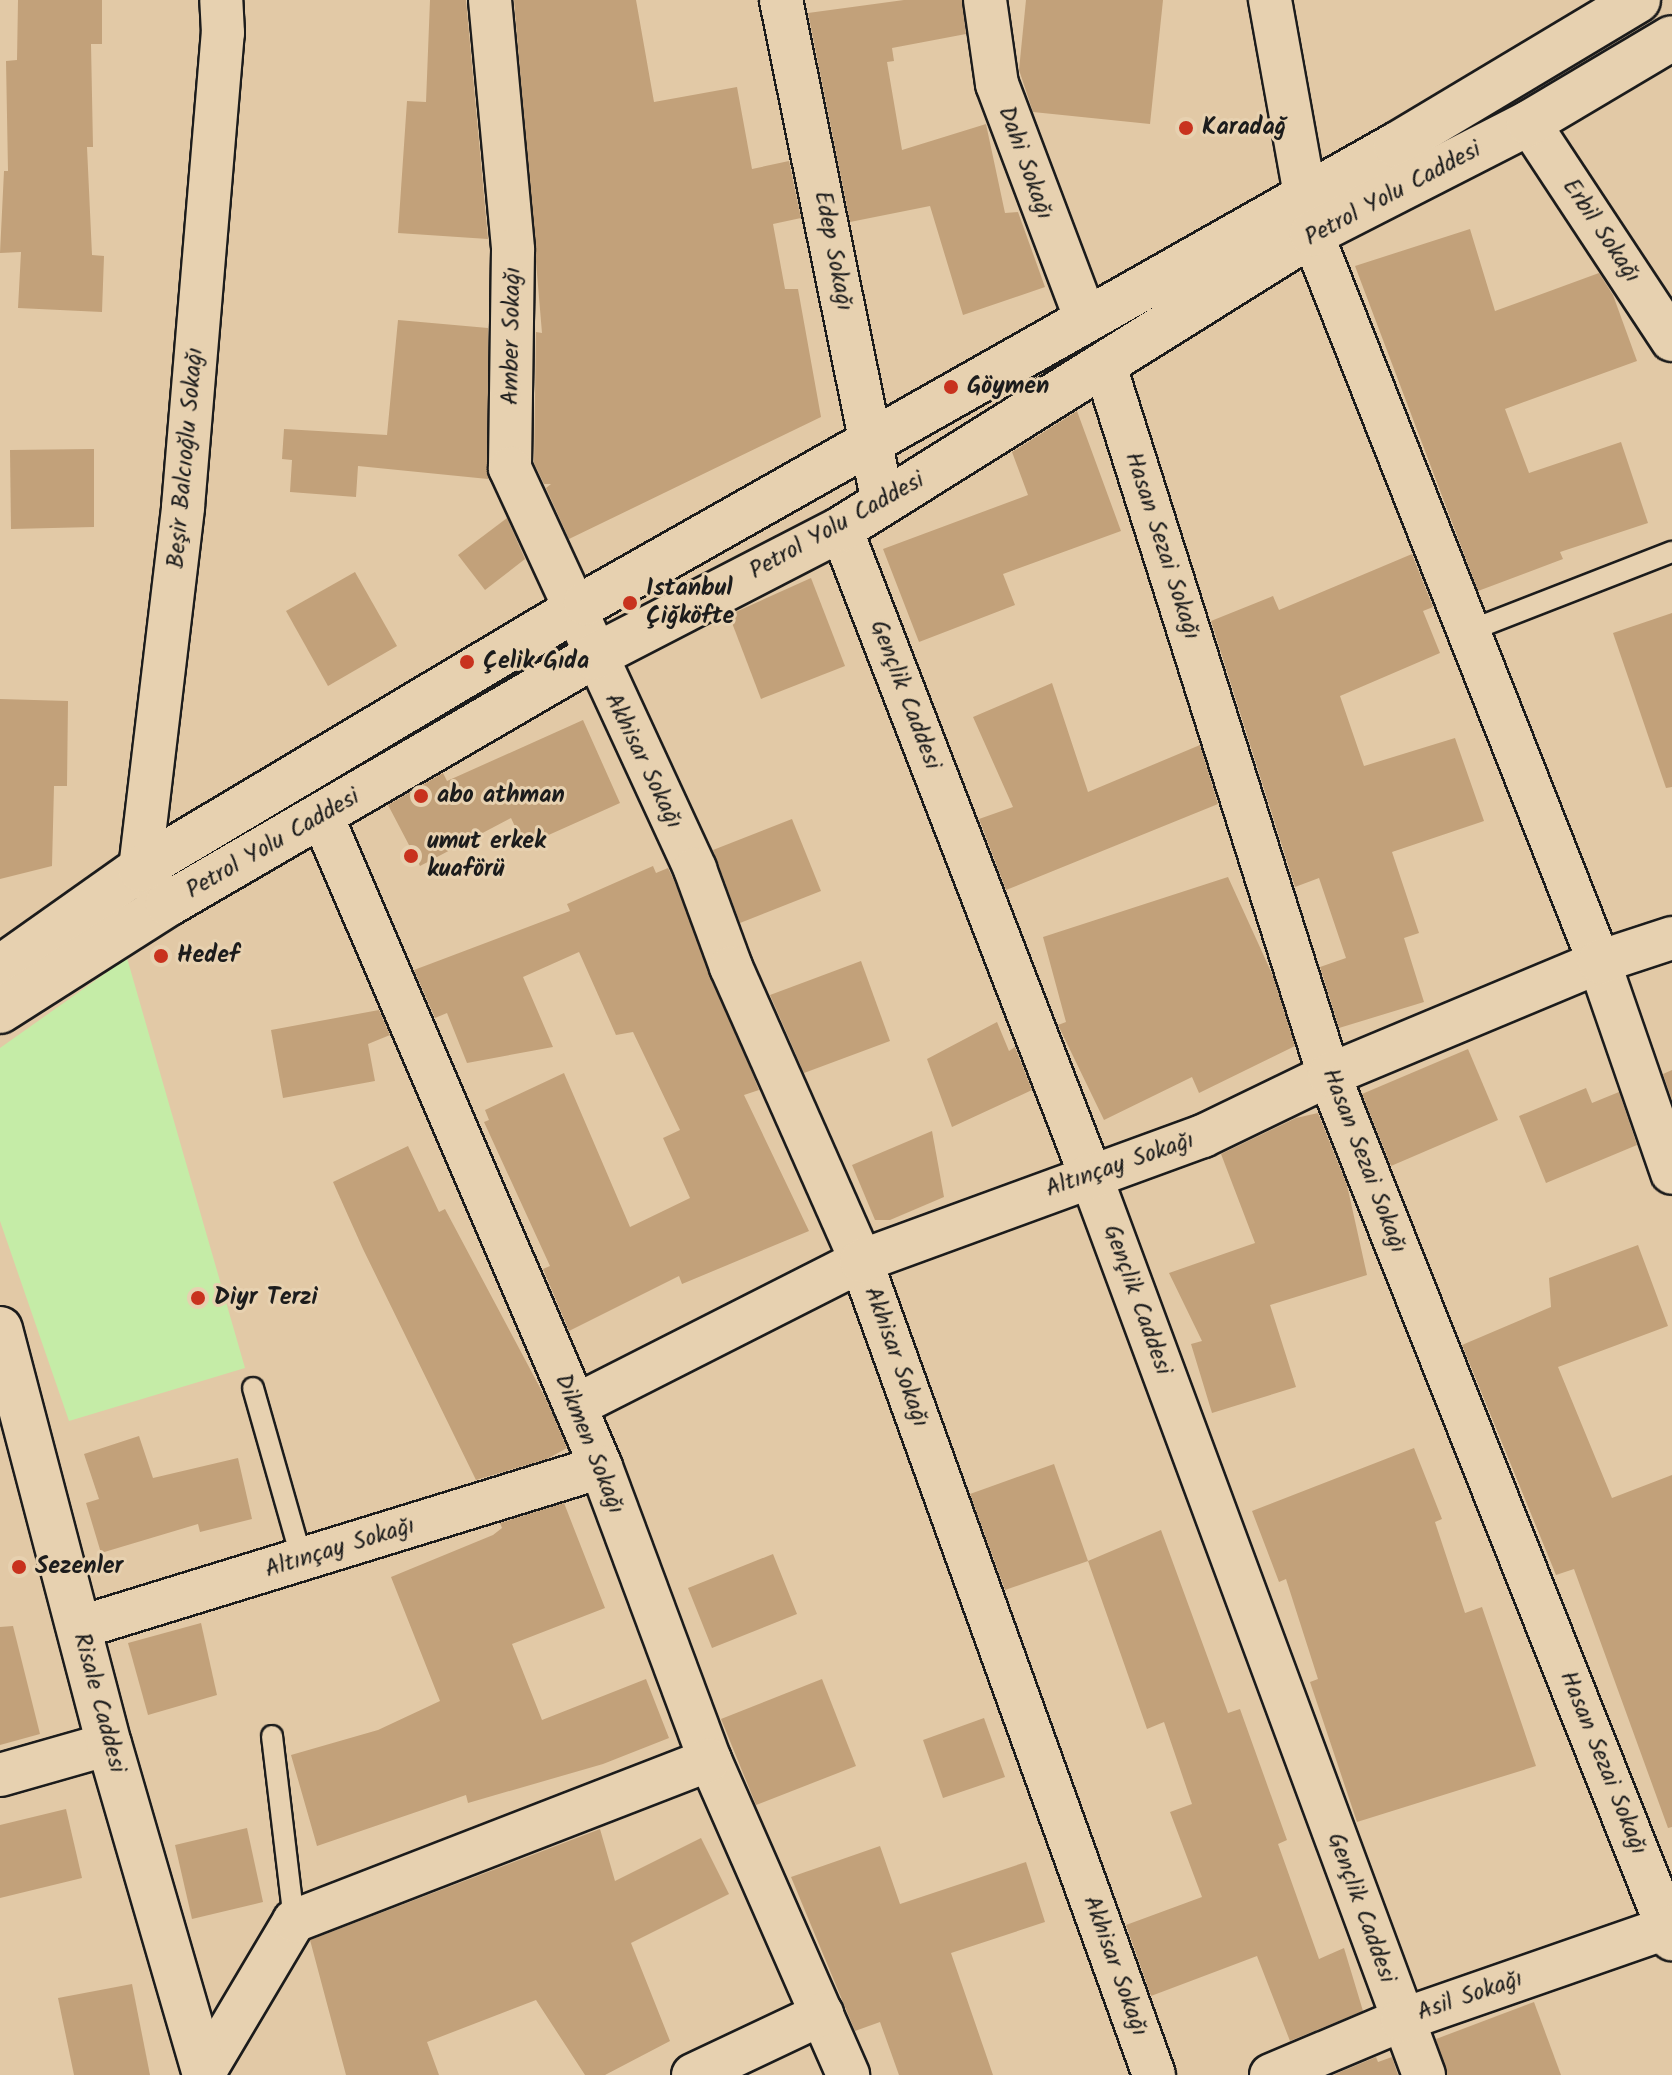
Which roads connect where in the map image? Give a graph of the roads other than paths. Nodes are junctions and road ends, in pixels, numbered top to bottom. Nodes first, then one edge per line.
1 (221, 0) edge
2 (490, 0) edge
3 (781, 0) edge
4 (985, 0) edge
5 (1270, 0) edge
6 (1638, 0) edge
7 (1672, 38) edge
8 (1529, 123) junction
9 (1309, 215) junction
10 (1086, 320) junction
11 (1672, 340) edge
12 (1105, 366) junction
13 (871, 442) junction
14 (883, 503) junction
15 (841, 529) junction
16 (1672, 552) edge
17 (573, 612) junction
18 (1469, 631) junction
19 (593, 657) junction
20 (322, 816) junction
21 (140, 869) junction
22 (168, 904) junction
23 (1672, 938) edge
24 (1599, 962) junction
25 (0, 968) edge
26 (0, 1011) edge
27 (1329, 1075) junction
28 (1672, 1173) edge
29 (1090, 1174) junction
30 (861, 1261) junction
31 (0, 1329) edge
32 (253, 1388) dead end
33 (575, 1406) junction
34 (601, 1467) junction
35 (302, 1560) junction
36 (78, 1628) junction
37 (272, 1736) dead end
38 (109, 1744) junction
39 (710, 1760) junction
40 (0, 1775) edge
41 (294, 1921) junction
42 (1671, 1931) edge
43 (822, 2014) junction
44 (1402, 2020) junction
45 (205, 2073) edge
46 (693, 2075) edge
47 (848, 2075) edge
48 (1154, 2075) edge
49 (1271, 2075) edge
50 (1424, 2075) edge

1 - 21 street, Beşir Balcıoğlu Sokağı
2 - 17 street, Amber Sokağı
3 - 13 street, Edep Sokağı
4 - 10 street, Dahi Sokağı
5 - 9 street
6 - 9 main road, Petrol Yolu Caddesi
7 - 8 main road, Petrol Yolu Caddesi
8 - 9 main road, Petrol Yolu Caddesi
8 - 11 street, Erbil Sokağı
9 - 10 main road, Petrol Yolu Caddesi
9 - 12 main road, Petrol Yolu Caddesi
9 - 18 street
10 - 13 main road, Petrol Yolu Caddesi
12 - 14 main road, Petrol Yolu Caddesi
12 - 27 street, Hasan Sezai Sokağı
13 - 14 street, Edep Sokağı
13 - 17 main road, Petrol Yolu Caddesi
14 - 15 main road, Petrol Yolu Caddesi
15 - 19 main road, Petrol Yolu Caddesi
15 - 29 street, Gençlik Caddesi
16 - 18 lane
17 - 19 street, Amber Sokağı
17 - 21 main road, Petrol Yolu Caddesi
18 - 24 street
19 - 20 main road, Petrol Yolu Caddesi
19 - 30 street, Akhisar Sokağı
20 - 22 main road, Petrol Yolu Caddesi
20 - 33 street, Dikmen Sokağı
21 - 22 street
21 - 25 main road, Petrol Yolu Caddesi
22 - 26 main road, Petrol Yolu Caddesi
23 - 24 street, Altınçay Sokağı
24 - 27 street, Altınçay Sokağı
24 - 28 street
27 - 29 street, Altınçay Sokağı
27 - 42 street, Hasan Sezai Sokağı
29 - 30 street, Altınçay Sokağı
29 - 44 street, Gençlik Caddesi
30 - 33 street, Altınçay Sokağı
30 - 48 street, Akhisar Sokağı
31 - 36 main road, Risale Caddesi
32 - 35 lane
33 - 34 street, Dikmen Sokağı
34 - 35 street, Altınçay Sokağı
34 - 39 street, Dikmen Sokağı
35 - 36 street, Altınçay Sokağı
36 - 38 main road, Risale Caddesi
37 - 41 lane
38 - 40 street
38 - 45 main road, Risale Caddesi
39 - 41 street
39 - 43 street, Dikmen Sokağı
41 - 45 street
42 - 44 street, Asil Sokağı
43 - 46 street
43 - 47 street, Dikmen Sokağı
44 - 49 street, Asil Sokağı
44 - 50 street, Gençlik Caddesi

